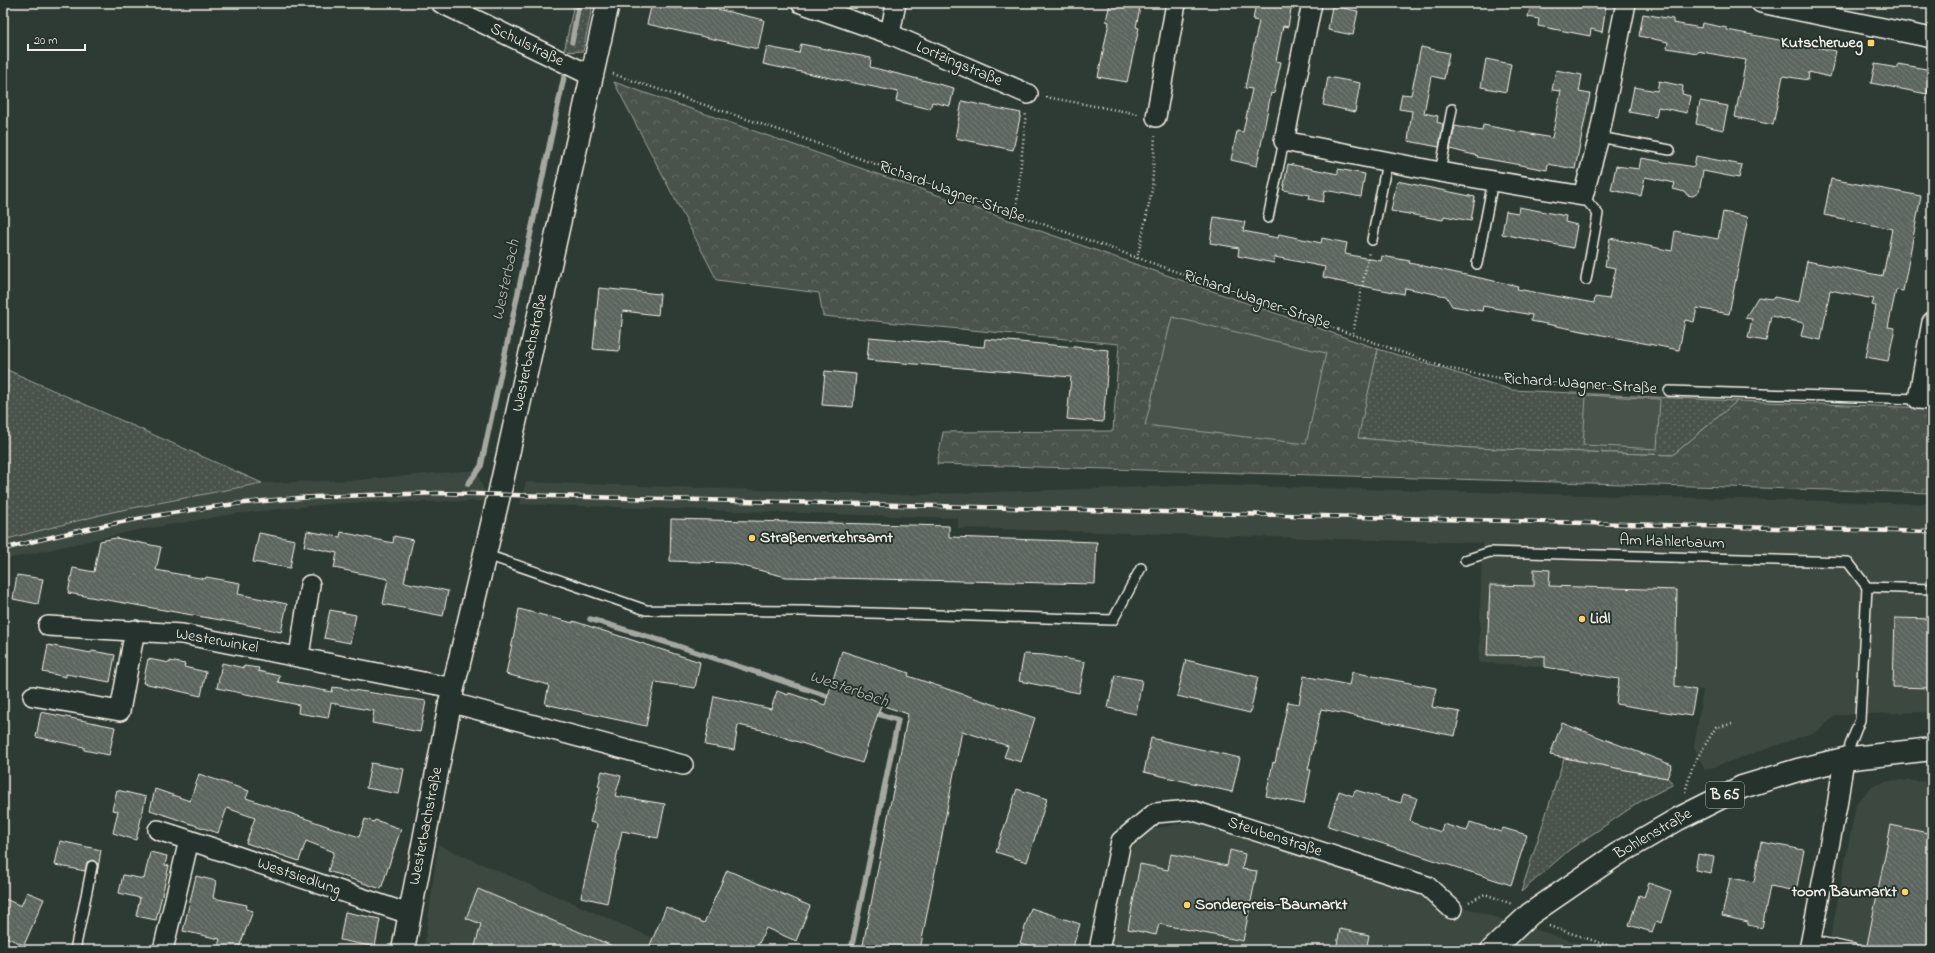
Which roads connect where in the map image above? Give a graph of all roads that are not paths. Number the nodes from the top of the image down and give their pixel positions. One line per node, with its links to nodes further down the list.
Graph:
1 (441, 3): 11 (street, Schulstraße)
2 (608, 3): 11 (main road, Westerbachstraße)
3 (800, 3): 9 (street, Lortzingstraße)
4 (896, 3): 9 (street)
5 (1176, 3): 14 (street)
6 (1312, 3): 16 (street)
7 (1626, 3): 15 (street)
8 (1761, 3): 10 (street)
9 (890, 34): 12 (street, Lortzingstraße)
10 (1932, 38)
11 (600, 74): 29 (main road, Westerbachstraße)
12 (1028, 94)
13 (1452, 109): 19 (lane)
14 (1156, 117)
15 (1599, 137): 17 (lane); 21 (street)
16 (1284, 141): 18 (street); 22 (lane)
17 (1670, 150)
18 (1387, 162): 19 (street); 23 (lane)
19 (1440, 172): 20 (street)
20 (1493, 181): 21 (street); 24 (lane)
21 (1583, 196): 25 (lane)
22 (1268, 218)
23 (1372, 240)
24 (1477, 264)
25 (1586, 280)
26 (1932, 322): 28 (street)
27 (1669, 391): 28 (lane, Richard-Wagner-Straße)
28 (1925, 400)
29 (484, 554): 31 (lane); 38 (main road, Westerbachstraße)
30 (1465, 560): 33 (lane, Am Hahlerbaum)
31 (1141, 568)
32 (310, 585): 37 (street)
33 (1866, 587): 34 (lane); 41 (lane)
34 (1932, 588)
35 (48, 626): 36 (street, Westerwinkel)
36 (135, 630): 37 (street, Westerwinkel); 39 (street)
37 (299, 656): 38 (street, Westerwinkel)
38 (451, 695): 42 (street); 47 (main road, Westerbachstraße)
39 (33, 696)
40 (1932, 749): 41 (main road, Bohlenstraße / B 65)
41 (1844, 759): 48 (street); 54 (main road, Bohlenstraße / B 65)
42 (683, 765)
43 (158, 830): 44 (street, Westsiedlung)
44 (189, 840): 47 (street, Westsiedlung); 51 (street)
45 (92, 866): 50 (lane)
46 (1452, 909): 53 (street, Steubenstraße)
47 (409, 914): 52 (main road, Westerbachstraße)
48 (1810, 945): 49 (lane)
49 (1854, 949)
50 (75, 950)
51 (164, 950)
52 (403, 950)
53 (1098, 950)
54 (1492, 950)

